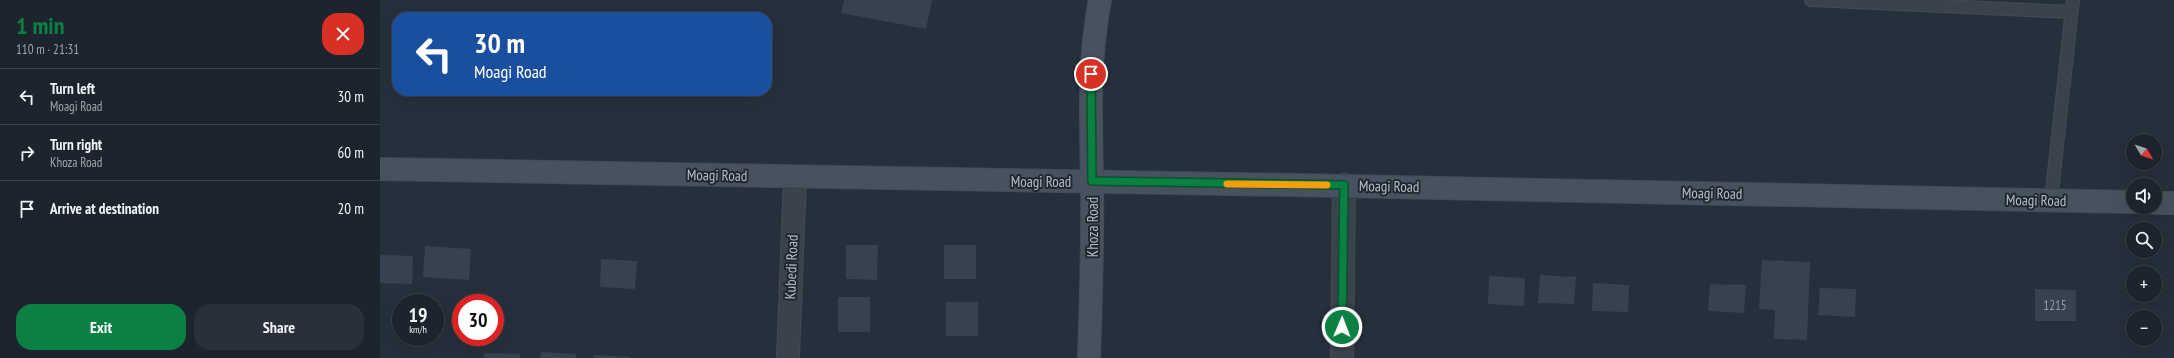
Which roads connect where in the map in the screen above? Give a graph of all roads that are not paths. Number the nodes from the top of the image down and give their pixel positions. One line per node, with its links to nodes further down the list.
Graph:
1 (1100, 0): 6 (street, Khoza Road)
2 (1811, 0): 3 (lane)
3 (2072, 6): 8 (lane)
4 (380, 169): 5 (street, Moagi Road)
5 (795, 177): 6 (street, Moagi Road); 12 (street, Kubedi Road)
6 (1092, 181): 7 (street, Moagi Road); 13 (street, Khoza Road)
7 (1344, 185): 8 (street, Moagi Road); 14 (street)
8 (2051, 200): 9 (street, Moagi Road)
9 (2126, 202)
10 (2162, 203): 11 (street)
11 (2174, 204)
12 (788, 358)
13 (1089, 358)
14 (1342, 358)

